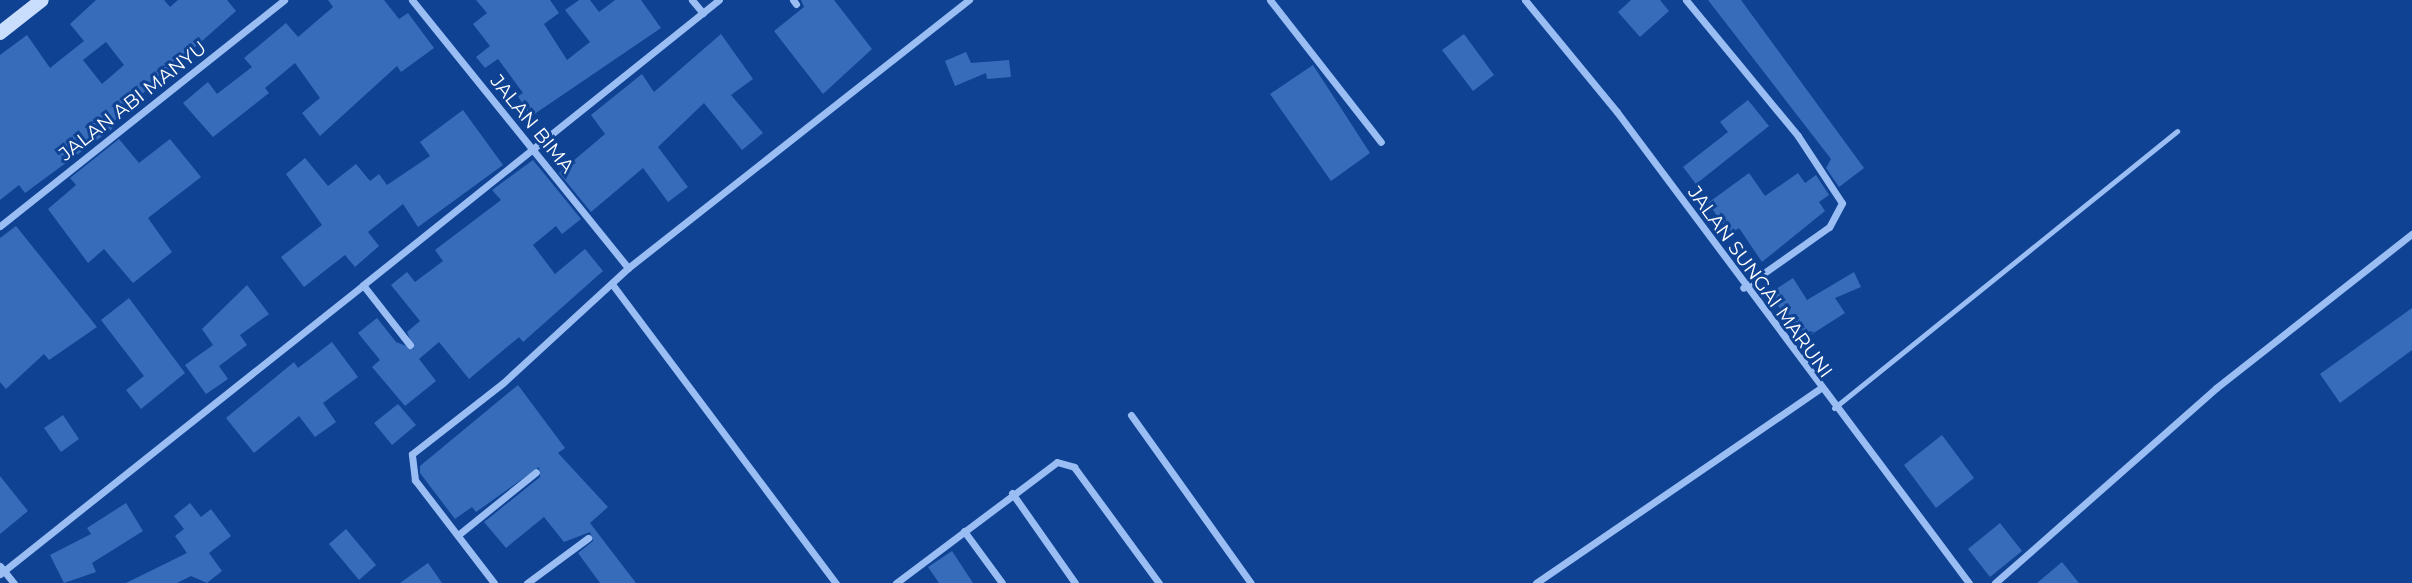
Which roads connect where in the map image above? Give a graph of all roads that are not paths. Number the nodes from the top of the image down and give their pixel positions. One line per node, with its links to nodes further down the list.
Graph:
1 (42, 0): 11 (main road)
2 (284, 0): 15 (street, JALAN ABI MANYU)
3 (412, 0): 14 (street, JALAN BIMA)
4 (692, 0): 10 (street)
5 (719, 0): 10 (street)
6 (969, 0): 17 (street)
7 (1270, 0): 13 (street)
8 (1525, 0): 20 (street, JALAN SUNGAI MARUNI)
9 (1686, 0): 20 (street)
10 (703, 13): 14 (street)
11 (0, 33)
12 (2177, 131): 23 (lane)
13 (1381, 142)
14 (531, 148): 17 (street, JALAN BIMA); 19 (street)
15 (0, 226)
16 (2412, 234): 42 (street)
17 (628, 268): 18 (street)
18 (612, 284): 28 (street); 34 (street)
19 (363, 285): 21 (street); 30 (street)
20 (1743, 288): 22 (street, JALAN SUNGAI MARUNI)
21 (410, 345)
22 (1819, 389): 23 (street, JALAN SUNGAI MARUNI); 40 (street)
23 (1834, 408): 41 (street, JALAN SUNGAI MARUNI)
24 (1131, 415): 39 (street)
25 (536, 472): 28 (street)
26 (1012, 493): 27 (street); 37 (street); 38 (street)
27 (964, 531): 35 (street); 36 (street)
28 (458, 535): 32 (street)
29 (588, 538): 33 (street)
30 (1, 570): 31 (street)
31 (14, 583)
32 (494, 583)
33 (527, 583)
34 (836, 583)
35 (896, 583)
36 (1002, 583)
37 (1075, 583)
38 (1159, 583)
39 (1251, 583)
40 (1536, 583)
41 (1969, 583)
42 (1996, 583)

